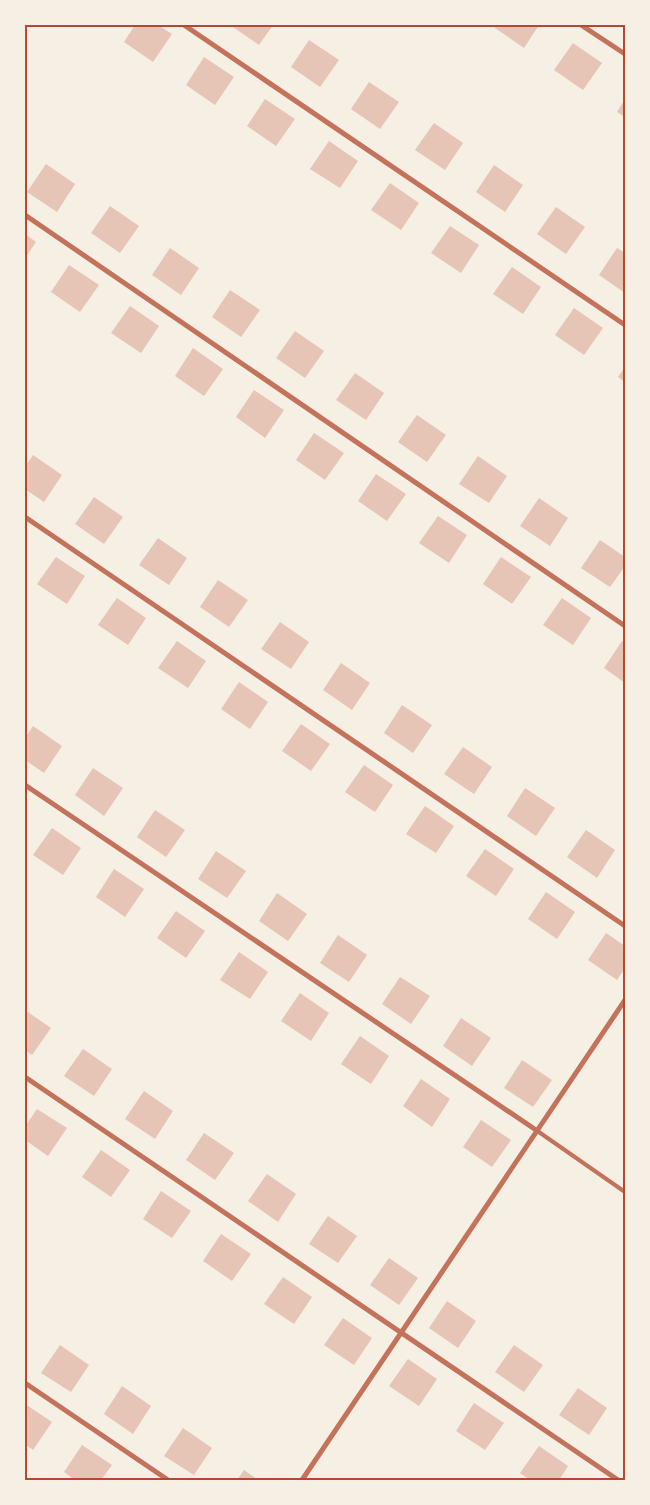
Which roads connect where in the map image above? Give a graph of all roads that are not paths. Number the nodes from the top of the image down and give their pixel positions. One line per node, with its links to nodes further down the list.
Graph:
1 (184, 25): 5 (street)
2 (581, 25): 3 (street)
3 (625, 54)
4 (25, 215): 7 (street)
5 (625, 325)
6 (25, 517): 9 (street)
7 (625, 626)
8 (25, 785): 12 (street)
9 (625, 926)
10 (625, 1000): 12 (street)
11 (25, 1077): 14 (street)
12 (536, 1130): 13 (lane); 14 (street)
13 (625, 1192)
14 (400, 1332): 17 (street); 18 (street)
15 (25, 1383): 16 (street)
16 (168, 1480)
17 (302, 1480)
18 (618, 1480)

